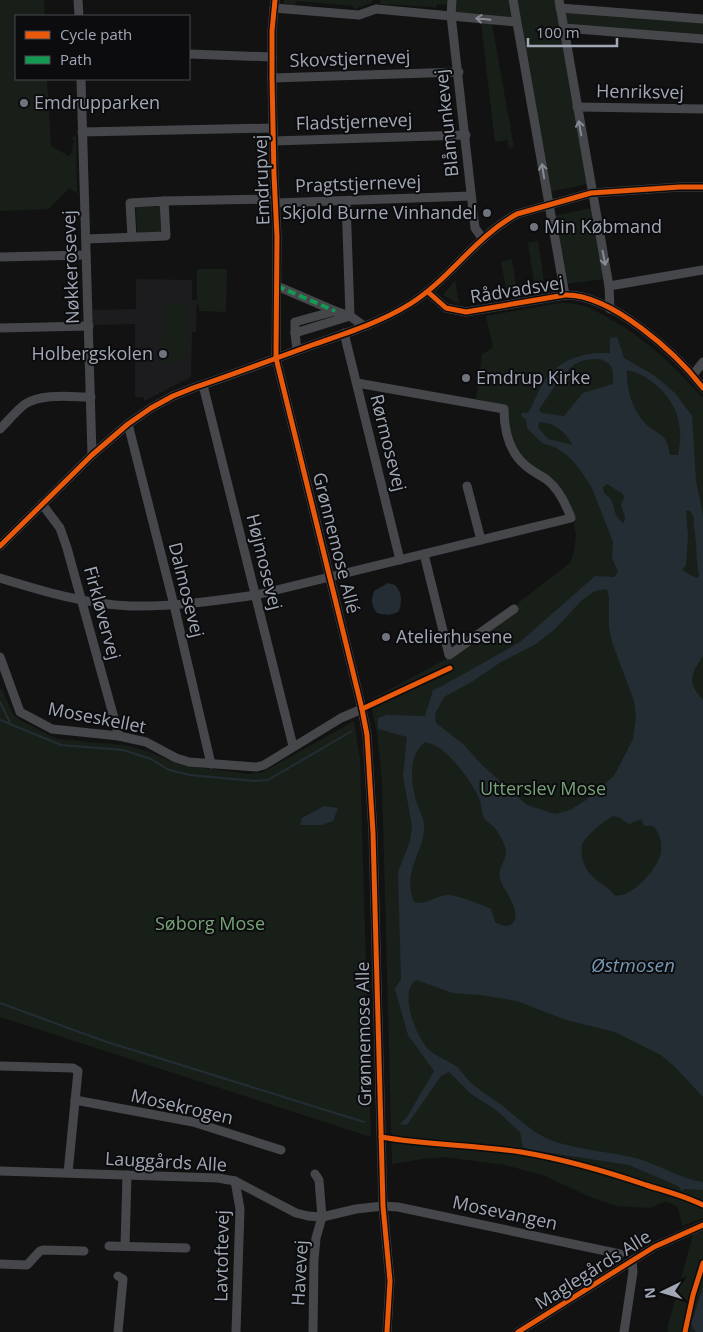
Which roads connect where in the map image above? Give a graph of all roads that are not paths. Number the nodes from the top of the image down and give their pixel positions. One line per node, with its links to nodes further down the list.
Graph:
1 (78, 0): 7 (street)
2 (452, 0): 8 (street, Blåmunkevej)
3 (513, 0): 10 (street)
4 (274, 4): 6 (street); 14 (street, Emdrupvej)
5 (559, 4): 9 (street); 11 (street)
6 (376, 5): 8 (street)
7 (79, 15)
8 (451, 15): 10 (street, one-way to 8); 15 (street, Blåmunkevej)
9 (703, 19)
10 (516, 22): 30 (street, one-way to 10)
11 (564, 28): 12 (street); 18 (street)
12 (703, 39)
13 (190, 54): 14 (street)
14 (272, 57): 16 (street, Emdrupvej)
15 (459, 72): 16 (street, Skovstjernevej); 22 (street, Blåmunkevej)
16 (272, 78): 20 (street, Emdrupvej)
17 (81, 80): 21 (street, Nøkkerosevej)
18 (577, 107): 19 (street, Henriksvej); 25 (street, one-way to 18)
19 (703, 109)
20 (274, 128): 21 (street); 23 (street, Emdrupvej)
21 (82, 132): 32 (street, Nøkkerosevej)
22 (466, 135): 23 (street, Fladstjernevej); 26 (street, Blåmunkevej)
23 (273, 141): 28 (street, Emdrupvej)
24 (703, 187): 25 (street)
25 (592, 193): 30 (street); 38 (street, one-way to 38)
26 (471, 196): 29 (street, Pragtstjernevej); 33 (street, Blåmunkevej)
27 (164, 201): 28 (street, Pragtstjernevej); 31 (street, Pragtstjernevej); 31 (street)
28 (276, 201): 29 (street, Pragtstjernevej); 37 (street, Emdrupvej)
29 (346, 201): 43 (street)
30 (548, 204): 33 (street); 40 (street)
31 (132, 237): 32 (street)
32 (86, 239): 34 (street, Nøkkerosevej)
33 (483, 239): 39 (street)
34 (86, 255): 35 (street); 44 (street, Nøkkerosevej)
35 (0, 257)
36 (703, 270): 38 (street)
37 (277, 286): 42 (street); 50 (street, Emdrupvej)
38 (609, 286): 41 (street)
39 (428, 292): 40 (street, Rådvadsvej); 45 (street)
40 (565, 295): 41 (street, Rådvadsvej)
41 (610, 309): 52 (street, Rådvadsvej)
42 (335, 311): 43 (street); 47 (street)
43 (350, 316): 45 (street); 47 (street)
44 (89, 326): 46 (street); 56 (street, Nøkkerosevej)
45 (364, 326): 48 (street)
46 (0, 328)
47 (295, 333): 49 (street)
48 (344, 334): 49 (street); 53 (street, Rørmosevej)
49 (297, 350): 50 (street)
50 (276, 358): 54 (street); 66 (street, Grønnemose Allé)
51 (703, 362): 52 (street)
52 (693, 376): 55 (street, Rådvadsvej)
53 (357, 383): 62 (street); 65 (street, Rørmosevej)
54 (204, 385): 57 (street); 68 (street, Højmosevej)
55 (703, 388)
56 (91, 397): 58 (street); 59 (street, Nøkkerosevej)
57 (128, 424): 59 (street); 70 (street, Dalmosevej)
58 (0, 429)
59 (92, 455): 61 (street)
60 (467, 486): 62 (street)
61 (42, 504): 63 (street); 69 (street, Firkløvervej)
62 (481, 540): 64 (street)
63 (0, 546)
64 (424, 554): 65 (street); 71 (street)
65 (400, 560): 66 (street)
66 (330, 577): 68 (street); 73 (street, Grønnemose Allé)
67 (0, 578): 69 (street)
68 (256, 595): 70 (street); 76 (street, Højmosevej)
69 (83, 600): 70 (street); 75 (street, Firkløvervej)
70 (174, 605): 77 (street, Dalmosevej)
71 (514, 609)
72 (0, 657): 75 (street, Moseskellet)
73 (362, 709): 74 (street, Grønnemose Allé); 76 (street, Moseskellet)
74 (366, 735): 86 (street, Grønnemose Alle)
75 (120, 736): 77 (street, Moseskellet)
76 (293, 746): 77 (street, Moseskellet)
77 (211, 764)
78 (0, 1066): 79 (street)
79 (75, 1100): 80 (street, Mosekrogen); 82 (street)
80 (281, 1150)
81 (0, 1171): 82 (street, Lauggårds Alle)
82 (68, 1173): 84 (street, Lauggårds Alle)
83 (316, 1174): 87 (street)
84 (127, 1175): 85 (street, Lauggårds Alle); 90 (street)
85 (235, 1182): 87 (street, Lauggårds Alle); 98 (street, Lavtoftevej)
86 (383, 1206): 87 (street, Lauggårds Alle); 93 (street, Mosevangen); 100 (street, Grønnemose Alle)
87 (322, 1217): 99 (street, Havevej)
88 (703, 1225): 94 (street, Maglegårds Alle)
89 (109, 1246): 90 (street)
90 (125, 1246): 91 (street)
91 (186, 1248)
92 (84, 1251): 95 (street)
93 (620, 1254)
94 (632, 1260): 101 (street, Maglegårds Alle); 102 (street)
95 (0, 1264)
96 (118, 1276): 97 (street)
97 (118, 1332)
98 (236, 1332)
99 (313, 1332)
100 (387, 1332)
101 (518, 1332)
102 (624, 1332)

